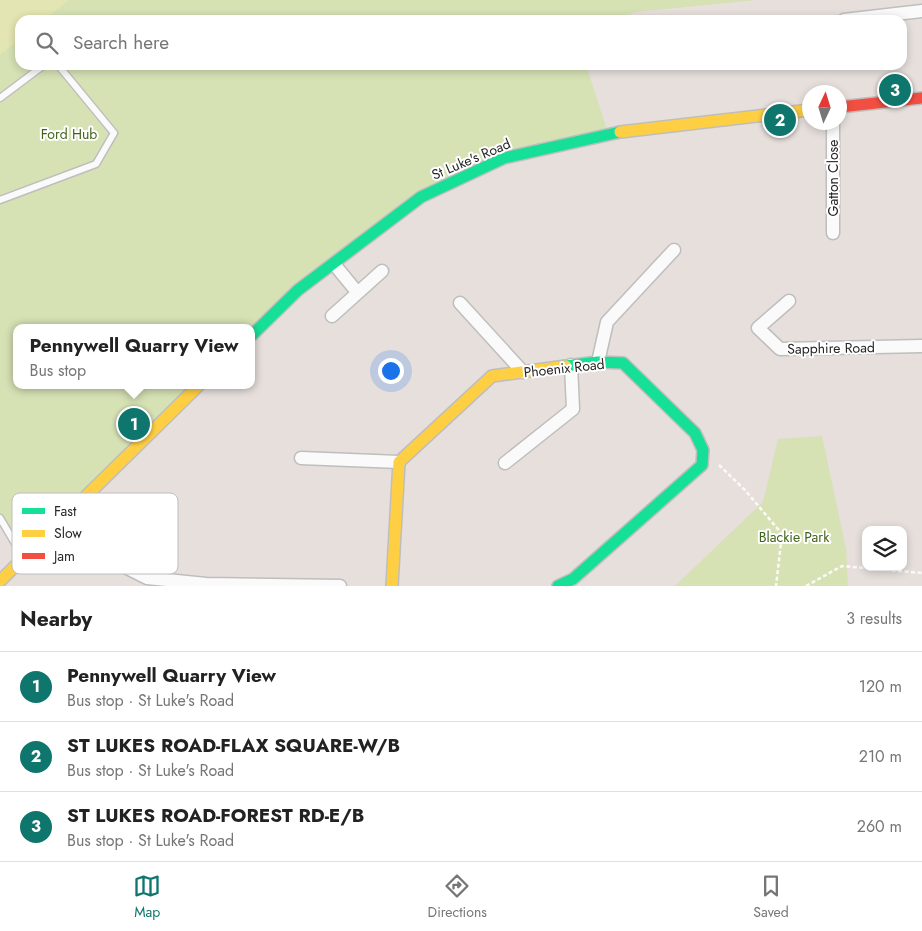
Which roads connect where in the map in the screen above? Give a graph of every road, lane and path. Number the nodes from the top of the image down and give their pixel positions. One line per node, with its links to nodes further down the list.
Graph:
1 (922, 11): 2 (street)
2 (887, 15)
3 (37, 70): 5 (lane)
4 (62, 70): 10 (lane)
5 (0, 98)
6 (922, 98): 7 (street)
7 (847, 106)
8 (802, 111): 13 (street, St Luke's Road)
9 (833, 130): 11 (street, Gatton Close)
10 (0, 200)
11 (833, 233)
12 (674, 250): 21 (street)
13 (334, 264): 15 (street); 19 (street, St Luke's Road)
14 (382, 271): 15 (street)
15 (357, 292): 18 (street)
16 (789, 301): 20 (street, Sapphire Road)
17 (460, 303): 23 (street)
18 (332, 316)
19 (255, 332)
20 (922, 346)
21 (598, 362): 22 (street, Phoenix Road); 25 (street, Phoenix Road)
22 (571, 366): 23 (street, Phoenix Road); 28 (street)
23 (523, 372): 27 (street, Phoenix Road)
24 (195, 389): 29 (street)
25 (704, 450): 38 (street); 39 (path)
26 (301, 458): 27 (street)
27 (400, 462): 37 (street)
28 (505, 463)
29 (88, 493)
30 (0, 518): 31 (lane)
31 (12, 538)
32 (12, 570): 35 (street)
33 (922, 573): 40 (path)
34 (139, 574): 36 (street)
35 (0, 581)
36 (340, 586)
37 (392, 586)
38 (558, 586)
39 (776, 586)
40 (806, 586)

